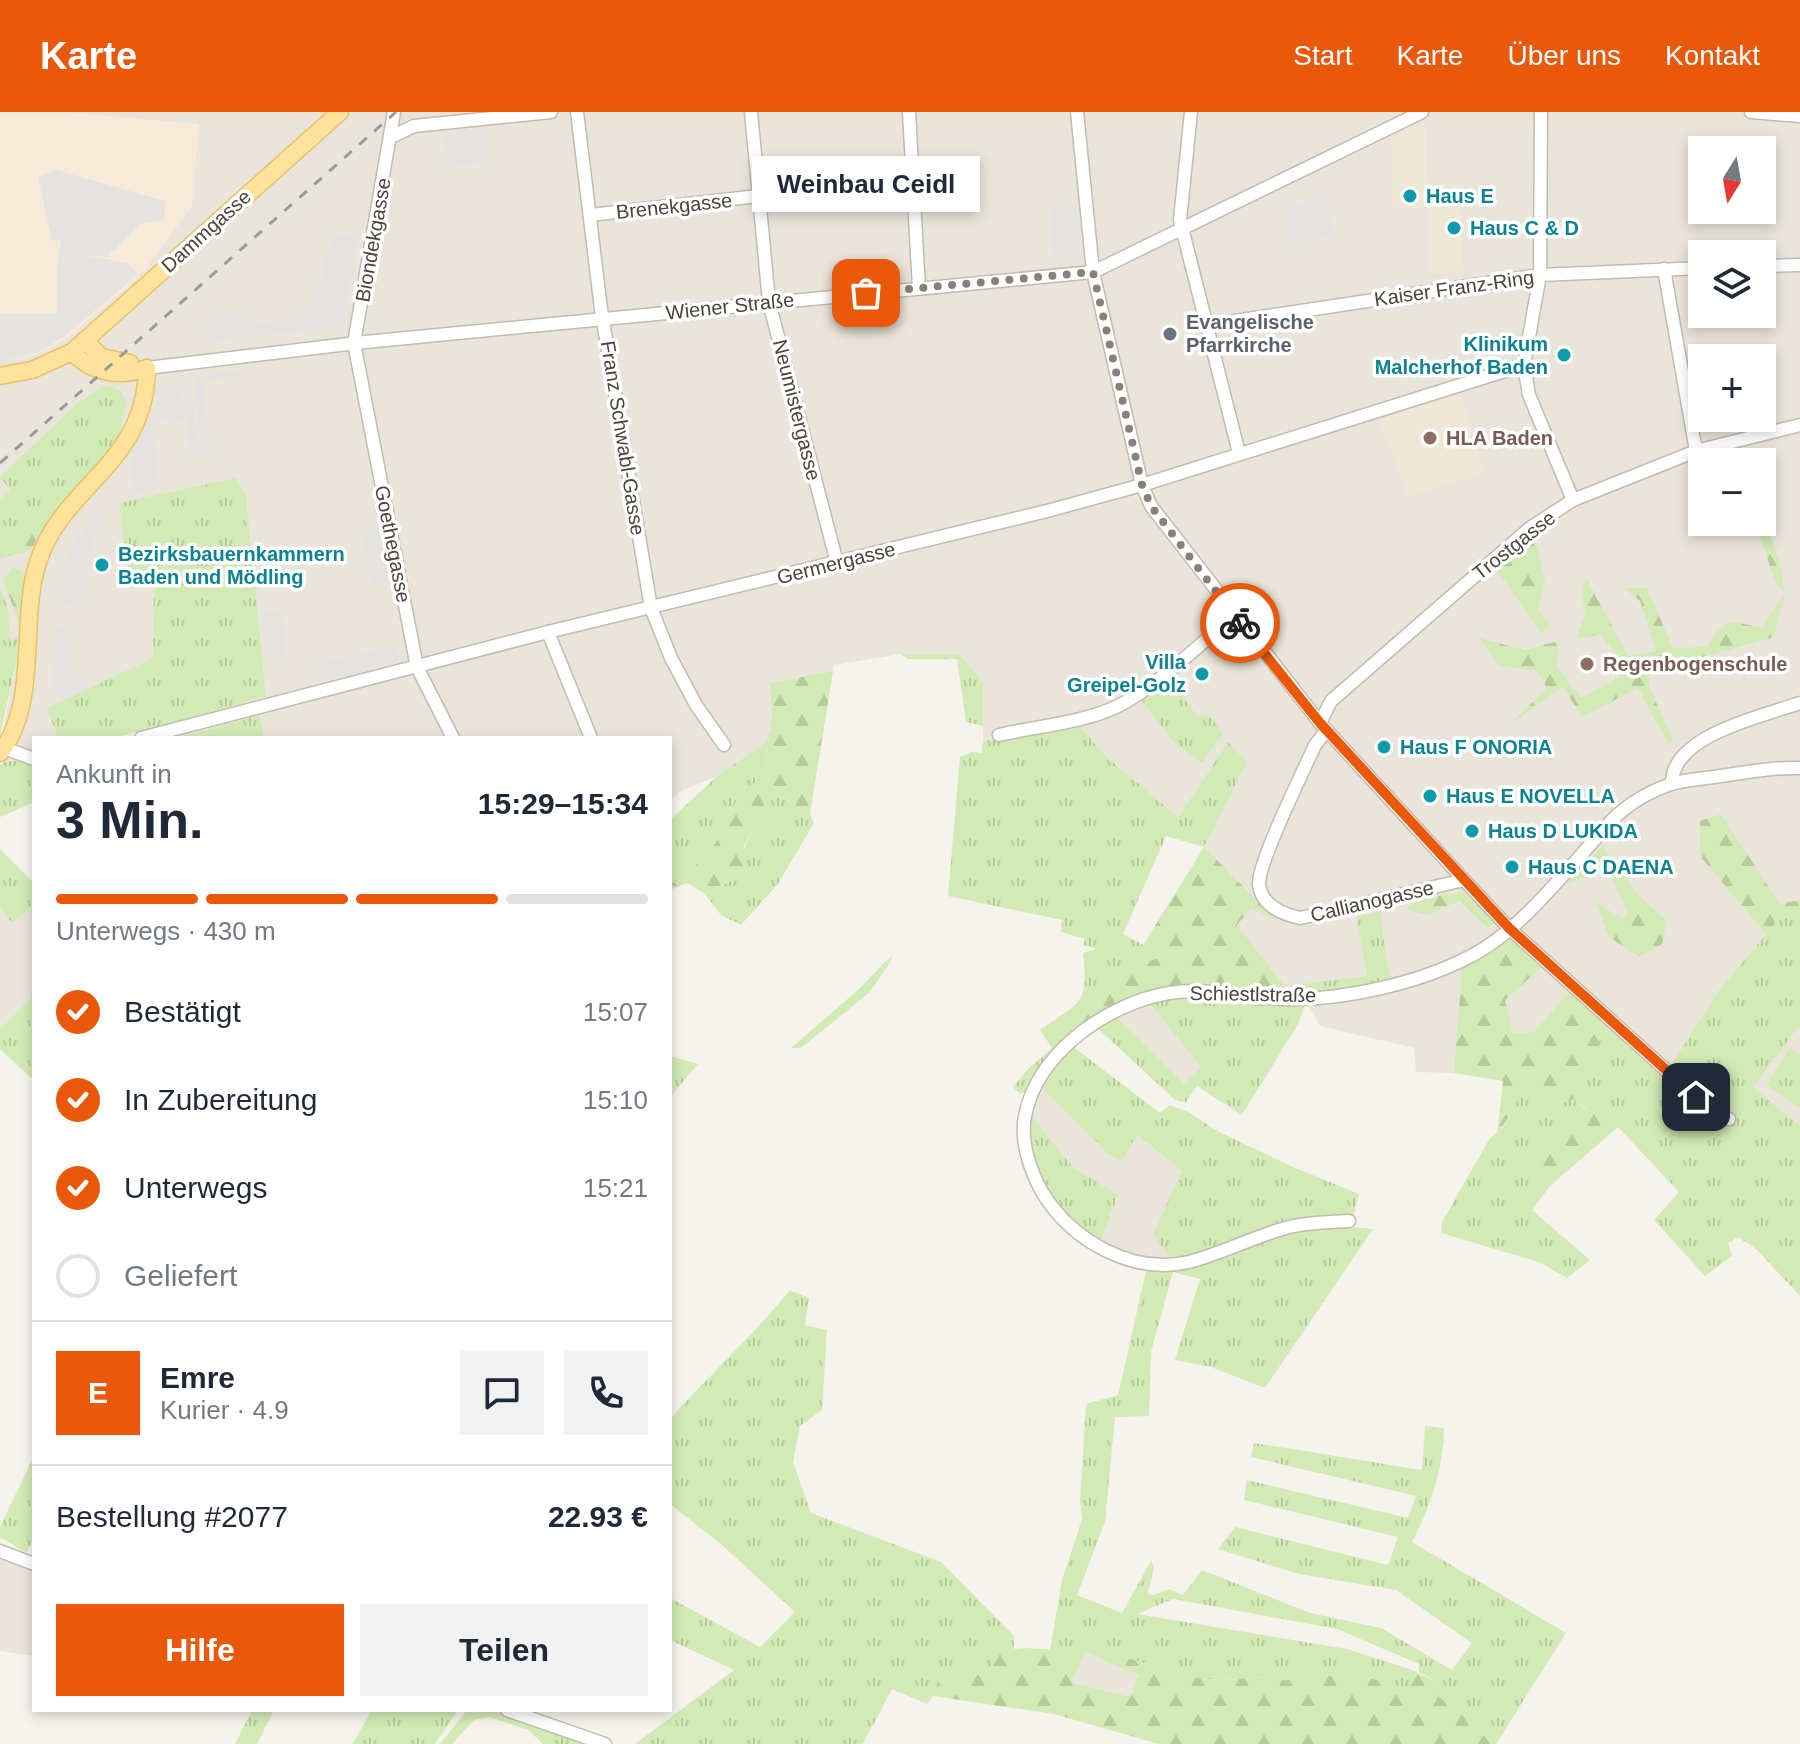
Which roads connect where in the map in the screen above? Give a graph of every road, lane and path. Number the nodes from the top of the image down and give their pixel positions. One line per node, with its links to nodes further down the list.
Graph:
1 (340, 112): 27 (main road, Dammgasse)
2 (394, 112): 13 (street, Biondekgasse)
3 (551, 112): 13 (street)
4 (577, 112): 15 (street, Franz Schwabl-Gasse)
5 (751, 112): 14 (street, Neumistergasse)
6 (909, 112): 23 (street)
7 (1077, 112): 21 (street)
8 (1191, 112): 16 (street)
9 (1422, 112): 16 (street, Wiener Straße)
10 (1541, 112): 22 (street)
11 (1751, 112): 12 (street)
12 (1800, 116)
13 (391, 137): 28 (street, Biondekgasse)
14 (758, 196): 15 (street, Brenekgasse); 24 (street, Neumistergasse)
15 (590, 215): 25 (street, Franz Schwabl-Gasse)
16 (1183, 230): 21 (street, Wiener Straße); 26 (street)
17 (1800, 265): 18 (street)
18 (1776, 266)
19 (1688, 268): 20 (street, Kaiser Franz-Ring)
20 (1664, 269): 22 (street, Kaiser Franz-Ring); 34 (street)
21 (1093, 272): 23 (street, Wiener Straße); 38 (street)
22 (1540, 275): 26 (street, Kaiser Franz-Ring); 30 (street)
23 (919, 288): 24 (street, Wiener Straße)
24 (769, 302): 25 (street, Wiener Straße); 40 (street, Neumistergasse)
25 (603, 319): 28 (street, Wiener Straße); 41 (street, Franz Schwabl-Gasse)
26 (1208, 325): 36 (street)
27 (85, 340): 29 (main road, Dammgasse); 31 (main road, Wiener Straße)
28 (354, 343): 31 (street, Wiener Straße); 44 (street, Goethegasse)
29 (72, 352): 31 (main road, Wiener Straße); 32 (main road)
30 (1524, 365): 36 (street, Germergasse); 39 (street)
31 (147, 368): 52 (main road)
32 (0, 376)
33 (1800, 425): 35 (street, Trostgasse)
34 (1695, 448)
35 (1708, 448)
36 (1239, 453): 38 (street, Germergasse)
37 (1688, 454): 39 (street, Trostgasse)
38 (1142, 485): 40 (street, Germergasse); 42 (street)
39 (1573, 500): 46 (street, Trostgasse)
40 (837, 563): 41 (street, Germergasse)
41 (651, 608): 43 (street, Germergasse); 51 (street, Franz Schwabl-Gasse)
42 (1234, 616): 46 (street); 47 (street)
43 (548, 632): 44 (street, Germergasse); 50 (street)
44 (417, 667): 48 (street, Germergasse); 49 (street, Goethegasse)
45 (1800, 703): 55 (street)
46 (1323, 726): 56 (street, Trostgasse); 57 (street)
47 (999, 735)
48 (149, 736)
49 (452, 736)
50 (590, 736)
51 (724, 745)
52 (2, 751): 53 (street)
53 (32, 758)
54 (1800, 768): 55 (street)
55 (1672, 783): 58 (street, Schiestlstraße)
56 (1260, 874): 57 (street, Callianogasse)
57 (1464, 880): 58 (street)
58 (1509, 928): 59 (street); 60 (street, Schiestlstraße)
59 (1729, 1119)
60 (1349, 1221)
61 (0, 1551): 62 (street)
62 (32, 1563)
63 (513, 1712): 64 (street)
64 (605, 1744)

